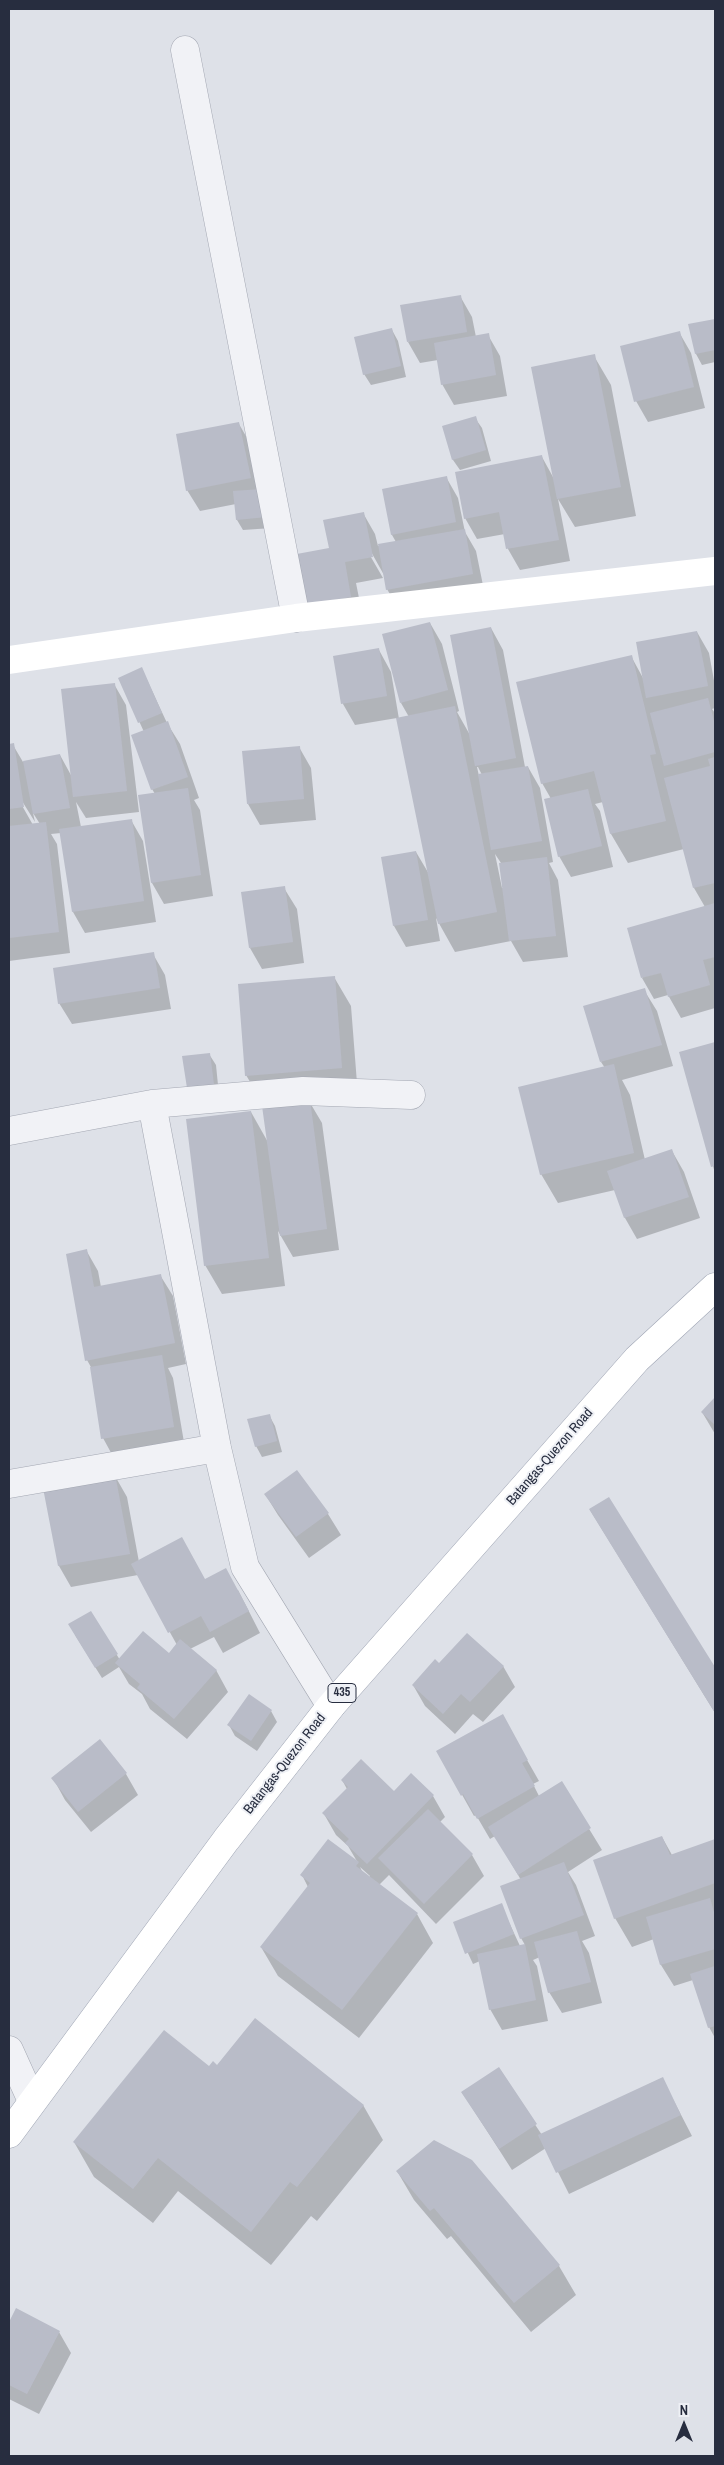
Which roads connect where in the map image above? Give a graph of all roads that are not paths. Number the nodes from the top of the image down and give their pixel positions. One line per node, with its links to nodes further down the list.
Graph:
1 (185, 50): 3 (street)
2 (715, 571): 3 (main road)
3 (296, 618): 4 (main road)
4 (9, 660)
5 (411, 1095): 6 (street)
6 (152, 1104): 7 (street); 9 (street)
7 (9, 1131)
8 (715, 1287): 11 (main road, Batangas-Quezon Road / 435)
9 (217, 1448): 10 (street); 11 (street)
10 (9, 1484)
11 (331, 1706): 13 (main road, Batangas-Quezon Road / 435)
12 (9, 2050): 13 (street)
13 (32, 2101): 14 (main road, Batangas-Quezon Road / 435)
14 (9, 2134)

